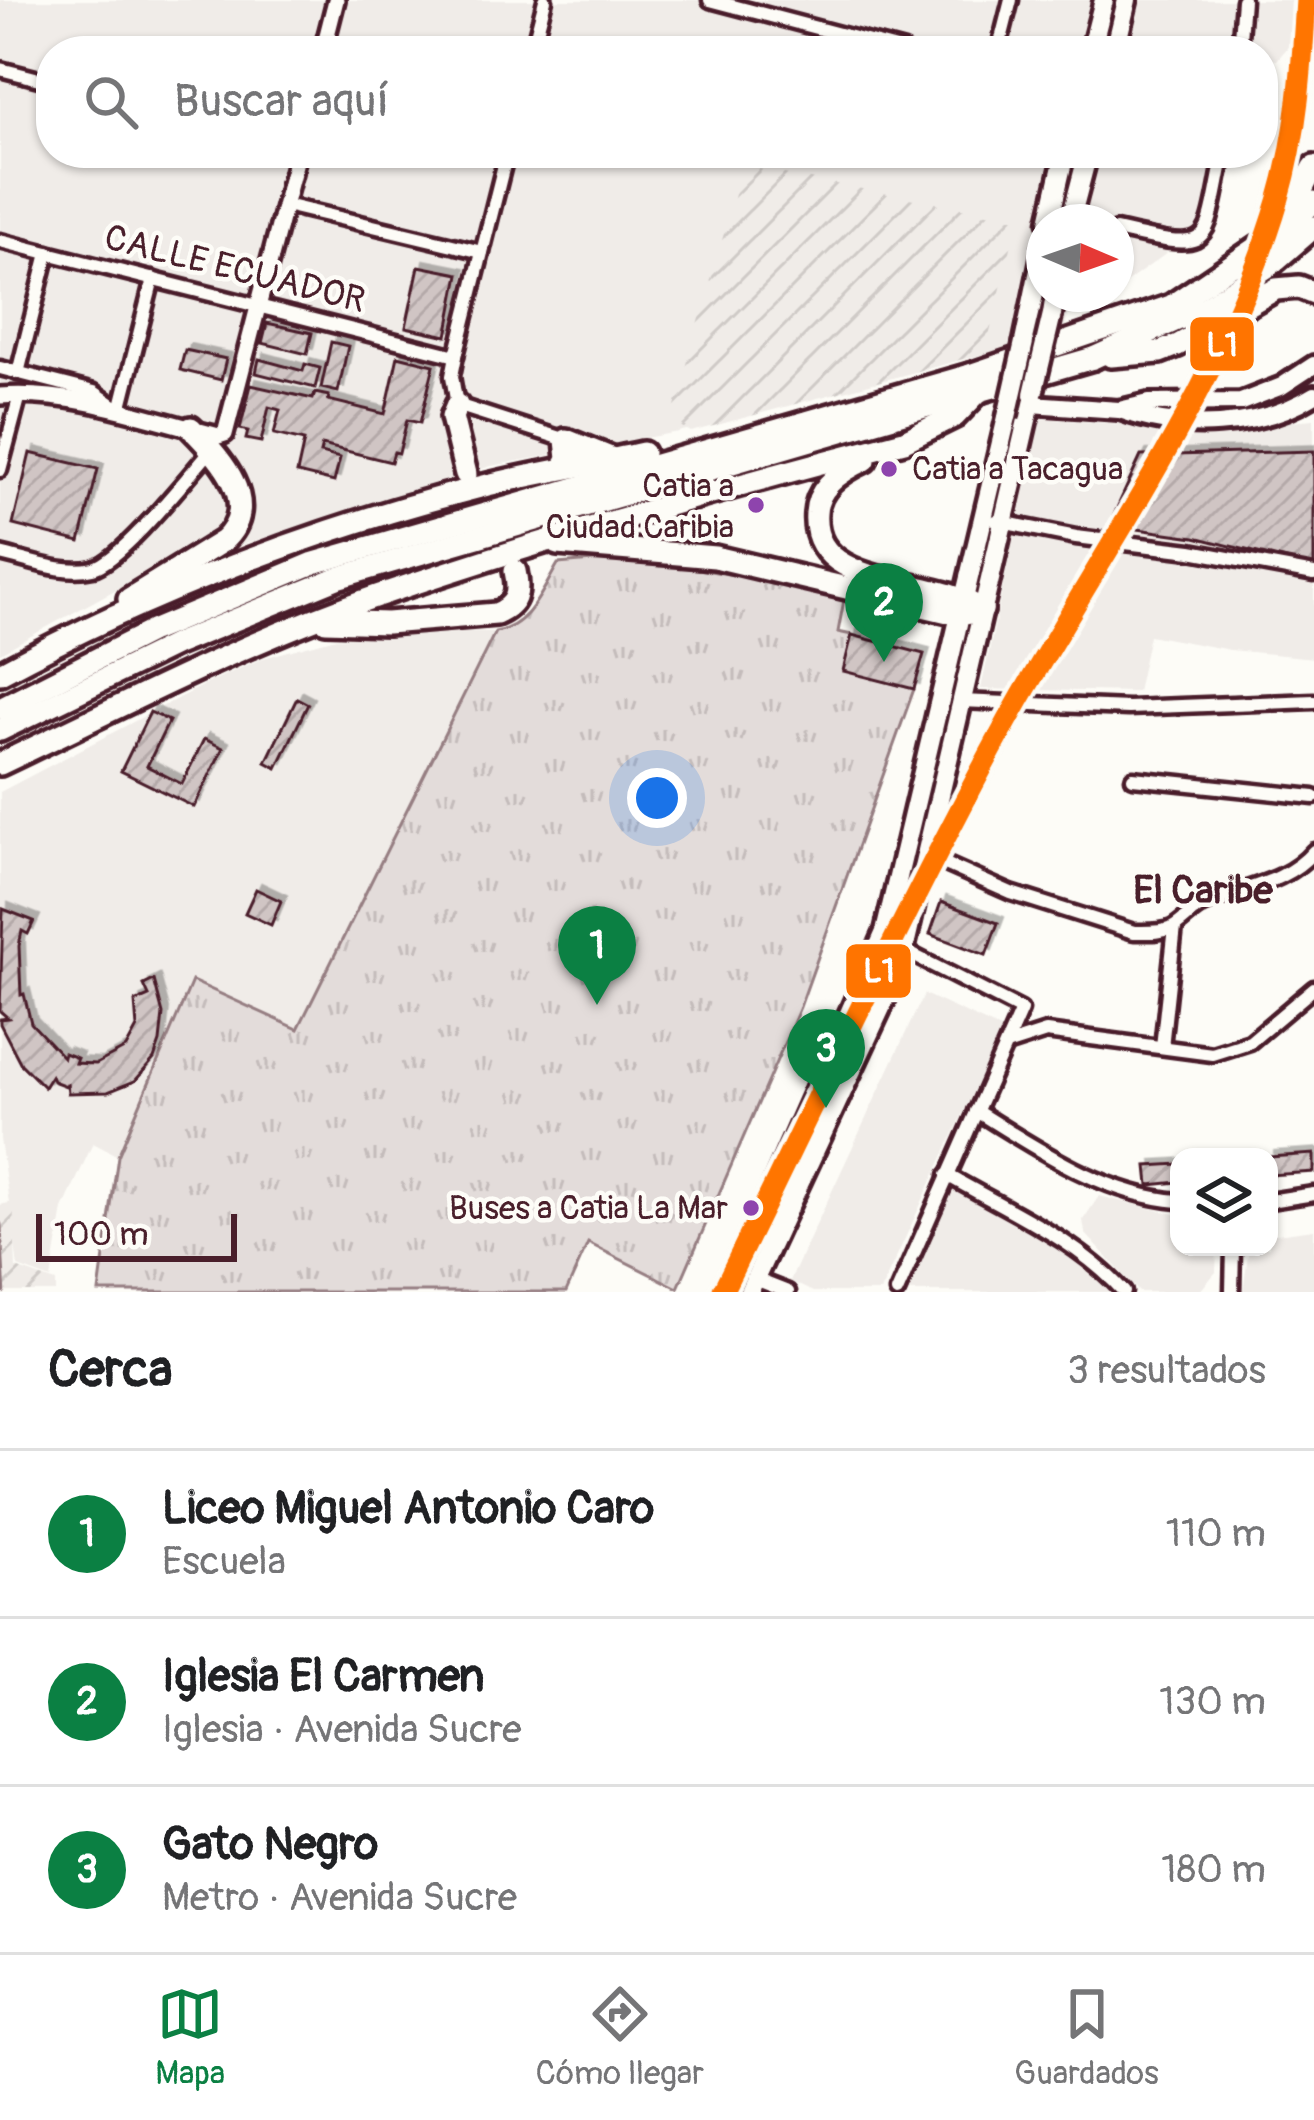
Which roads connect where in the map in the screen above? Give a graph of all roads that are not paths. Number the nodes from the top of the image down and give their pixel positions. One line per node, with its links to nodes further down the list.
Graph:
1 (336, 0): 10 (street)
2 (545, 0): 11 (street)
3 (710, 0): 9 (street)
4 (778, 0): 9 (street)
5 (1011, 0): 13 (street)
6 (1104, 0): 14 (main road)
7 (1127, 0): 15 (main road)
8 (1243, 0): 16 (street)
9 (774, 17): 12 (street)
10 (327, 36)
11 (536, 36)
12 (847, 36)
13 (1002, 36)
14 (1095, 36)
15 (1119, 36)
16 (1240, 36)
17 (0, 69): 18 (street)
18 (36, 78)
19 (1314, 167): 30 (highway)
20 (294, 168): 28 (street)
21 (503, 168): 33 (street)
22 (1062, 168): 26 (main road)
23 (1084, 168): 27 (main road)
24 (1221, 168): 31 (street)
25 (1314, 202): 30 (highway)
26 (1053, 204)
27 (1075, 204)
28 (285, 205): 33 (street); 37 (street)
29 (1314, 227): 41 (highway)
30 (1280, 232): 45 (highway)
31 (1134, 234)
32 (0, 241): 34 (street, CALLE ECUADOR)
33 (482, 252): 40 (street)
34 (48, 253): 35 (street, CALLE ECUADOR); 44 (street)
35 (153, 279): 37 (street, CALLE ECUADOR); 51 (street)
36 (1314, 293): 41 (highway)
37 (259, 306): 40 (street, CALLE ECUADOR); 55 (street)
38 (1030, 312): 63 (main road, bridge)
39 (1051, 312): 49 (main road, bridge)
40 (456, 356): 50 (street)
41 (1093, 358): 45 (highway)
42 (1314, 365): 52 (main road)
43 (0, 368): 44 (street)
44 (18, 373): 51 (street)
45 (976, 382): 56 (highway); 57 (highway); 62 (highway)
46 (1314, 394): 52 (main road)
47 (20, 395): 48 (street); 51 (street); 60 (street)
48 (0, 397)
49 (1032, 399): 52 (main road); 64 (main road)
50 (457, 405): 54 (street); 61 (highway)
51 (120, 410): 53 (street)
52 (1119, 410)
53 (191, 428): 55 (highway)
54 (566, 440): 58 (highway); 59 (highway)
55 (219, 441): 66 (street); 71 (highway)
56 (904, 441): 65 (highway); 69 (highway)
57 (684, 454): 58 (highway); 73 (highway)
58 (614, 459): 59 (highway)
59 (564, 467): 71 (highway)
60 (0, 470)
61 (466, 474)
62 (598, 501): 65 (highway); 78 (highway)
63 (984, 518): 64 (street); 69 (main road)
64 (1004, 523): 68 (street); 69 (main road)
65 (538, 545): 69 (highway); 70 (highway)
66 (0, 554)
67 (515, 571): 70 (highway)
68 (1314, 574)
69 (970, 607): 75 (main road); 85 (main road)
70 (314, 621): 79 (highway)
71 (82, 628): 72 (highway)
72 (0, 673)
73 (59, 678): 74 (highway); 77 (highway)
74 (0, 691)
75 (961, 700): 76 (street); 83 (main road)
76 (1314, 701)
77 (0, 708)
78 (0, 730)
79 (0, 764)
80 (1133, 778): 81 (street)
81 (1314, 797)
82 (1314, 850): 84 (street)
83 (925, 856): 84 (street); 86 (main road)
84 (1175, 926): 89 (street)
85 (881, 944): 86 (street); 97 (main road)
86 (904, 950): 88 (street); 96 (main road)
87 (1314, 988): 89 (street)
88 (1008, 1045): 89 (street); 90 (street)
89 (1162, 1047)
90 (976, 1111): 91 (street); 93 (street)
91 (947, 1175): 99 (street); 100 (street)
92 (1314, 1194): 94 (street)
93 (1170, 1200)
94 (1278, 1200)
95 (1233, 1256): 101 (street)
96 (752, 1286): 98 (street)
97 (726, 1292)
98 (788, 1292)
99 (897, 1292)
100 (1124, 1292)
101 (1232, 1292)

